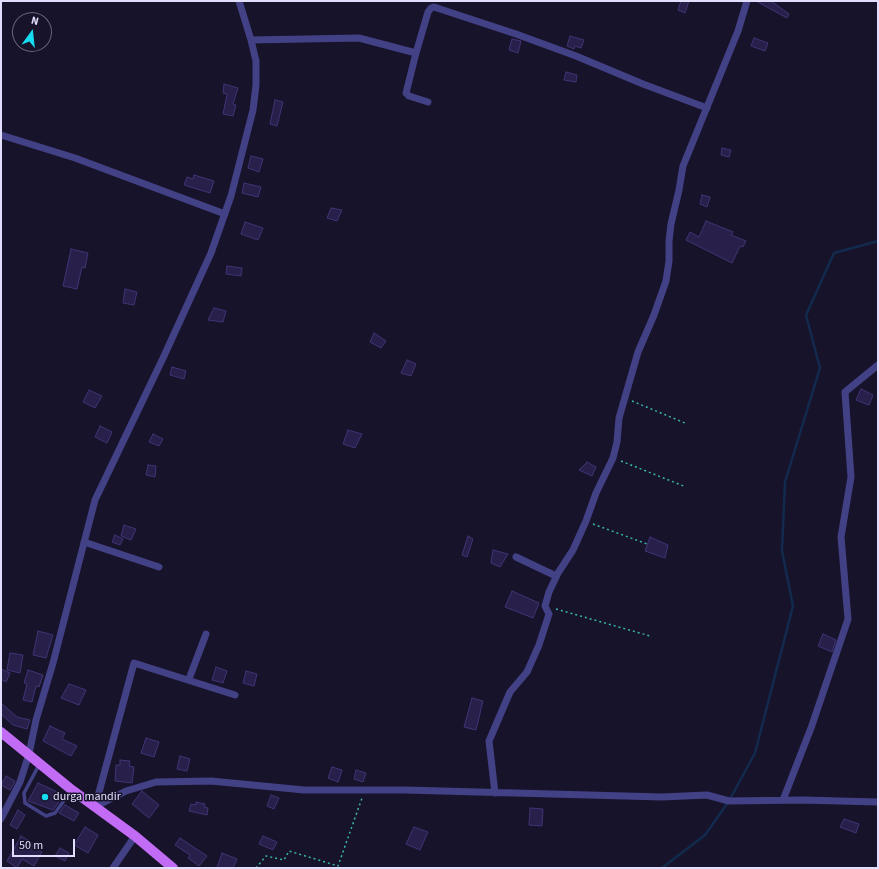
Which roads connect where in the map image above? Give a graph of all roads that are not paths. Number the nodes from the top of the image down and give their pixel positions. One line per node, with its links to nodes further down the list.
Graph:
1 (239, 1): 3 (street)
2 (747, 1): 6 (street)
3 (251, 40): 4 (street); 8 (street)
4 (416, 53): 5 (street); 6 (street)
5 (428, 102)
6 (707, 108): 13 (street)
7 (1, 135): 8 (street)
8 (225, 214): 10 (street)
9 (878, 365): 22 (street)
10 (84, 542): 12 (street); 18 (street)
11 (516, 557): 13 (street)
12 (159, 567)
13 (556, 576): 21 (street)
14 (206, 634): 15 (street)
15 (188, 679): 16 (street); 24 (street)
16 (235, 695)
17 (1, 732): 18 (main road)
18 (29, 754): 19 (main road); 25 (street)
19 (40, 764): 20 (main road); 20 (lane)
20 (72, 790): 24 (main road)
21 (495, 793): 22 (street); 24 (street)
22 (783, 800): 23 (street)
23 (878, 802)
24 (95, 807): 26 (main road)
25 (1, 819)
26 (135, 836): 27 (street); 28 (main road)
27 (113, 868)
28 (173, 868)

